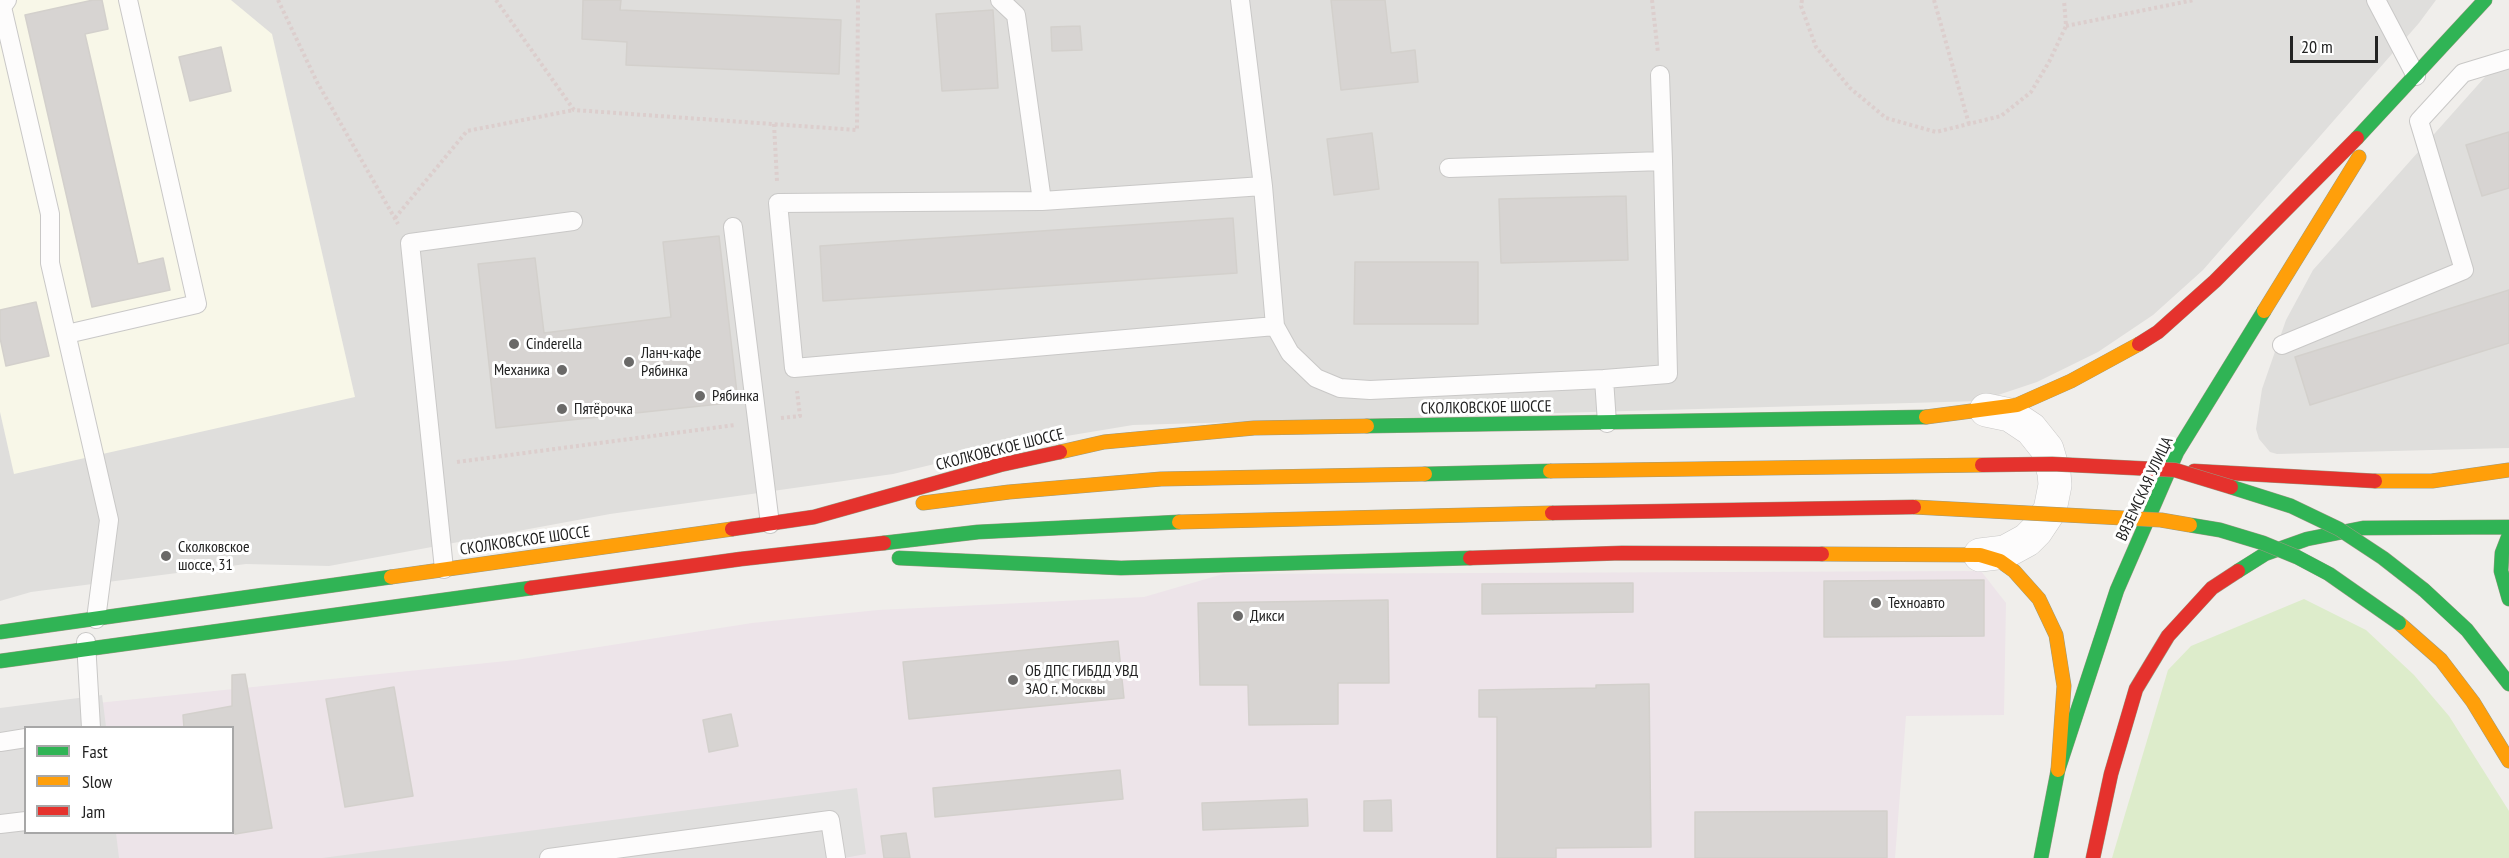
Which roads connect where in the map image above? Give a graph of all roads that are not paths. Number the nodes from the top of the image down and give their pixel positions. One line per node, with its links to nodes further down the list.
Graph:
1 (7, 0): 18 (lane)
2 (128, 0): 18 (lane)
3 (999, 0): 14 (lane)
4 (1240, 0): 13 (lane)
5 (2376, 0): 9 (lane)
6 (2485, 0): 9 (main road, ВЯЗЕМСКАЯ УЛИЦА)
7 (2509, 59): 19 (lane)
8 (1660, 75): 11 (lane)
9 (2416, 76): 10 (main road, ВЯЗЕМСКАЯ УЛИЦА)
10 (2391, 104): 21 (main road, ВЯЗЕМСКАЯ УЛИЦА); 43 (main road, ВЯЗЕМСКАЯ УЛИЦА)
11 (1663, 161): 12 (lane); 20 (lane)
12 (1449, 168)
13 (1263, 186): 14 (lane); 17 (lane)
14 (1042, 201): 17 (lane)
15 (573, 221): 32 (lane)
16 (733, 227): 27 (lane)
17 (1275, 326): 20 (lane)
18 (67, 334): 34 (lane)
19 (2282, 345)
20 (1604, 379): 23 (lane)
21 (2017, 405): 22 (main road, СКОЛКОВСКОЕ ШОССЕ)
22 (1986, 410): 23 (main road, СКОЛКОВСКОЕ ШОССЕ); 30 (street)
23 (1607, 423): 26 (main road, СКОЛКОВСКОЕ ШОССЕ)
24 (2175, 470): 25 (main road, bridge); 26 (main road, bridge); 38 (main road, bridge)
25 (2509, 470)
26 (814, 517): 27 (main road, СКОЛКОВСКОЕ ШОССЕ)
27 (770, 524): 32 (main road, СКОЛКОВСКОЕ ШОССЕ)
28 (2509, 527): 49 (main road)
29 (2509, 535): 33 (main road)
30 (1980, 555): 31 (main road); 43 (main road)
31 (741, 559): 36 (main road); 42 (main road, bridge)
32 (444, 569): 34 (main road, СКОЛКОВСКОЕ ШОССЕ)
33 (2509, 599)
34 (90, 620): 35 (main road, СКОЛКОВСКОЕ ШОССЕ); 36 (lane)
35 (0, 632)
36 (87, 650): 37 (main road); 39 (lane)
37 (0, 661)
38 (2509, 684)
39 (91, 726)
40 (24, 738): 41 (lane)
41 (0, 742)
42 (2509, 761)
43 (2058, 770): 48 (main road, ВЯЗЕМСКАЯ УЛИЦА)
44 (24, 821): 45 (lane)
45 (0, 824)
46 (549, 858): 47 (lane)
47 (836, 858)
48 (2041, 858)
49 (2093, 858)

